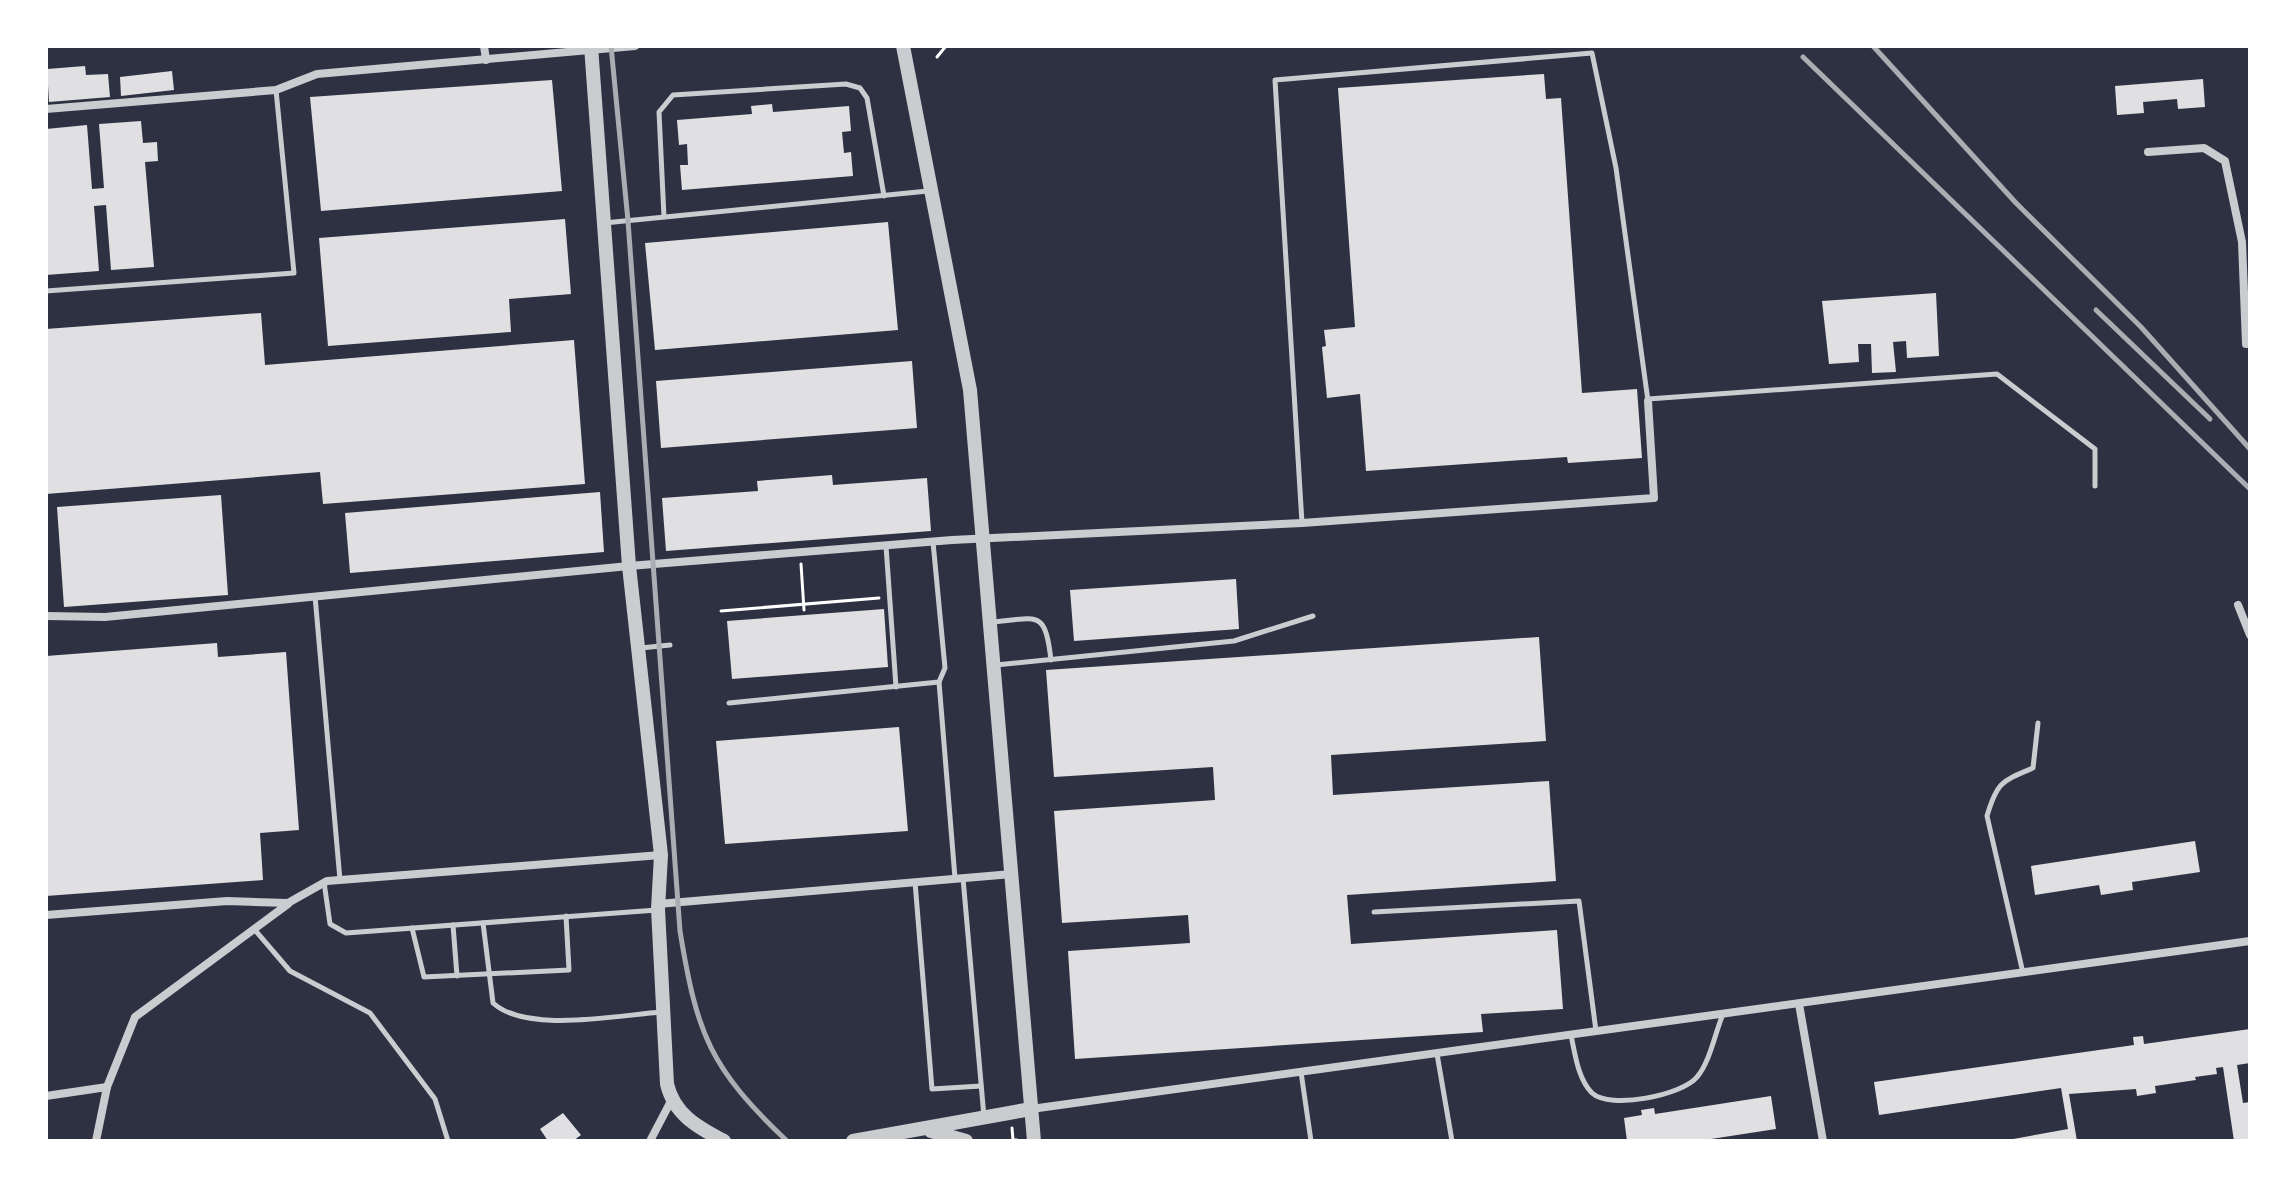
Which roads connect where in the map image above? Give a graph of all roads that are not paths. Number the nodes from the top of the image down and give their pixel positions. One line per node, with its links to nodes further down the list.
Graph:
1 (484, 46): 6 (street)
2 (635, 46): 4 (street)
3 (903, 46): 10 (street)
4 (592, 47): 5 (street); 13 (street)
5 (568, 50): 6 (street)
6 (486, 60): 7 (street)
7 (276, 90): 8 (street); 15 (lane)
8 (46, 109)
9 (2148, 152): 14 (street)
10 (933, 190): 11 (lane); 20 (street)
11 (884, 196): 12 (lane); 12 (lane)
12 (664, 217): 13 (lane)
13 (604, 223): 23 (street)
14 (2246, 242): 16 (street)
15 (46, 291)
16 (2248, 343)
17 (1648, 400): 18 (lane); 19 (street); 19 (lane)
18 (2095, 486)
19 (1302, 523): 20 (street)
20 (985, 538): 21 (street); 28 (street)
21 (933, 542): 22 (street); 34 (lane)
22 (886, 546): 23 (street); 35 (lane)
23 (629, 566): 24 (street); 31 (street)
24 (315, 596): 26 (street); 41 (lane)
25 (2238, 605): 29 (street)
26 (46, 616)
27 (1313, 616): 32 (lane)
28 (992, 622): 32 (lane); 33 (street)
29 (2250, 635)
30 (670, 645): 31 (lane)
31 (640, 648): 38 (street)
32 (1051, 660): 33 (lane)
33 (995, 665): 39 (street)
34 (939, 682): 35 (lane); 40 (lane)
35 (896, 687): 36 (lane)
36 (729, 703)
37 (2038, 723): 54 (lane)
38 (661, 855): 41 (street); 45 (street)
39 (1012, 874): 40 (street); 68 (street)
40 (959, 878): 43 (street); 64 (lane)
41 (340, 880): 42 (street)
42 (324, 882): 44 (street); 51 (lane)
43 (915, 882): 45 (street); 64 (lane)
44 (288, 903): 47 (street); 52 (street)
45 (658, 907): 48 (lane); 58 (street)
46 (1374, 912): 60 (lane)
47 (46, 915)
48 (566, 916): 49 (lane); 55 (lane)
49 (483, 923): 50 (lane); 55 (lane)
50 (453, 925): 51 (lane); 56 (lane)
51 (412, 928): 56 (lane)
52 (254, 929): 65 (street); 73 (lane)
53 (2250, 941): 54 (street)
54 (2023, 973): 57 (street)
55 (488, 974): 56 (lane); 58 (lane)
56 (457, 976)
57 (1799, 1004): 59 (street); 81 (street)
58 (663, 1012): 67 (street)
59 (1723, 1014): 60 (street); 61 (lane)
60 (1596, 1031): 61 (street)
61 (1571, 1035): 62 (street)
62 (1437, 1054): 63 (street); 80 (lane)
63 (1301, 1072): 68 (street); 79 (lane)
64 (981, 1086): 69 (lane)
65 (107, 1087): 66 (street); 72 (street)
66 (46, 1096)
67 (671, 1101): 74 (street); 75 (street)
68 (1031, 1109): 69 (street); 78 (street)
69 (984, 1118): 70 (street)
70 (923, 1129): 71 (street); 77 (street)
71 (872, 1140): 76 (street)
72 (96, 1141)
73 (448, 1141)
74 (650, 1141)
75 (724, 1141)
76 (853, 1141)
77 (966, 1141)
78 (1034, 1141)
79 (1311, 1141)
80 (1452, 1141)
81 (1823, 1141)

